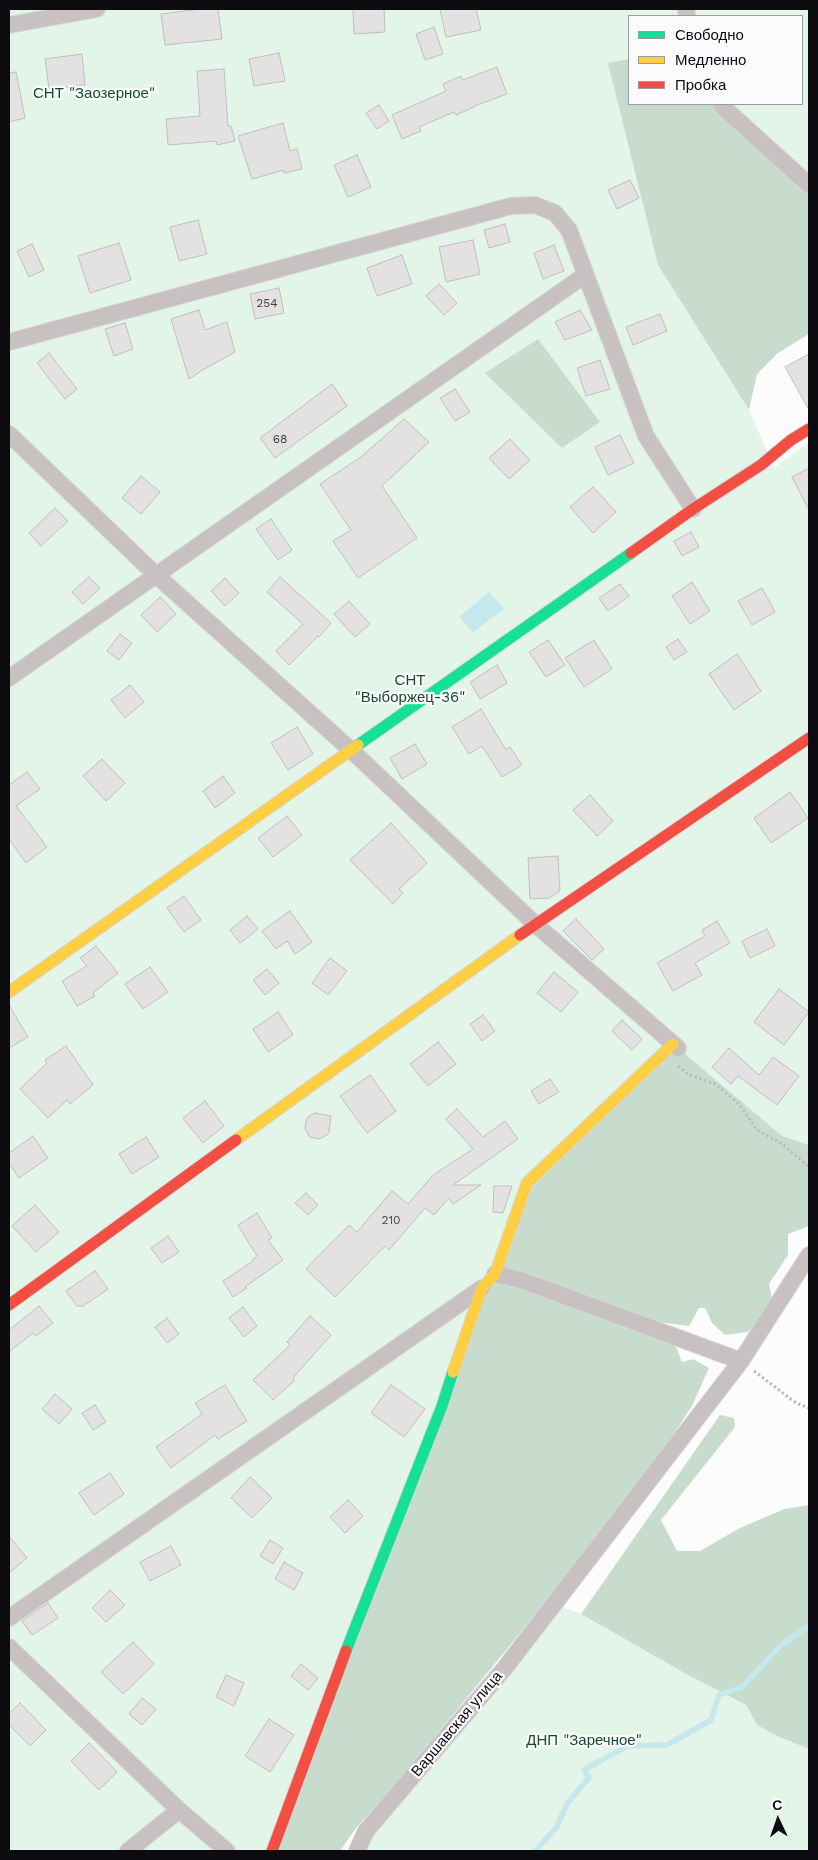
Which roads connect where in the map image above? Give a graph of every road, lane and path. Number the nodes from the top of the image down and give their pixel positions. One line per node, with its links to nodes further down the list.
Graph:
1 (97, 9): 2 (street)
2 (9, 25)
3 (722, 105): 4 (street)
4 (809, 185)
5 (585, 275): 6 (street); 9 (street); 10 (street)
6 (9, 342)
7 (809, 429): 9 (street)
8 (9, 434): 10 (street)
9 (693, 509): 13 (street)
10 (156, 574): 11 (street); 13 (street)
11 (9, 678)
12 (809, 738): 14 (street)
13 (352, 751): 14 (street); 15 (street)
14 (535, 924): 16 (street); 21 (street)
15 (9, 992)
16 (671, 1048): 17 (path); 19 (street)
17 (809, 1167)
18 (809, 1255): 22 (street, Варшавская улица)
19 (495, 1274): 20 (street); 22 (street)
20 (482, 1288): 24 (street); 29 (street)
21 (9, 1305)
22 (742, 1362): 23 (path); 30 (street, Варшавская улица)
23 (809, 1408)
24 (9, 1618)
25 (9, 1647): 26 (street)
26 (179, 1810): 27 (street); 28 (street)
27 (128, 1851)
28 (227, 1851)
29 (272, 1851)
30 (357, 1851)

